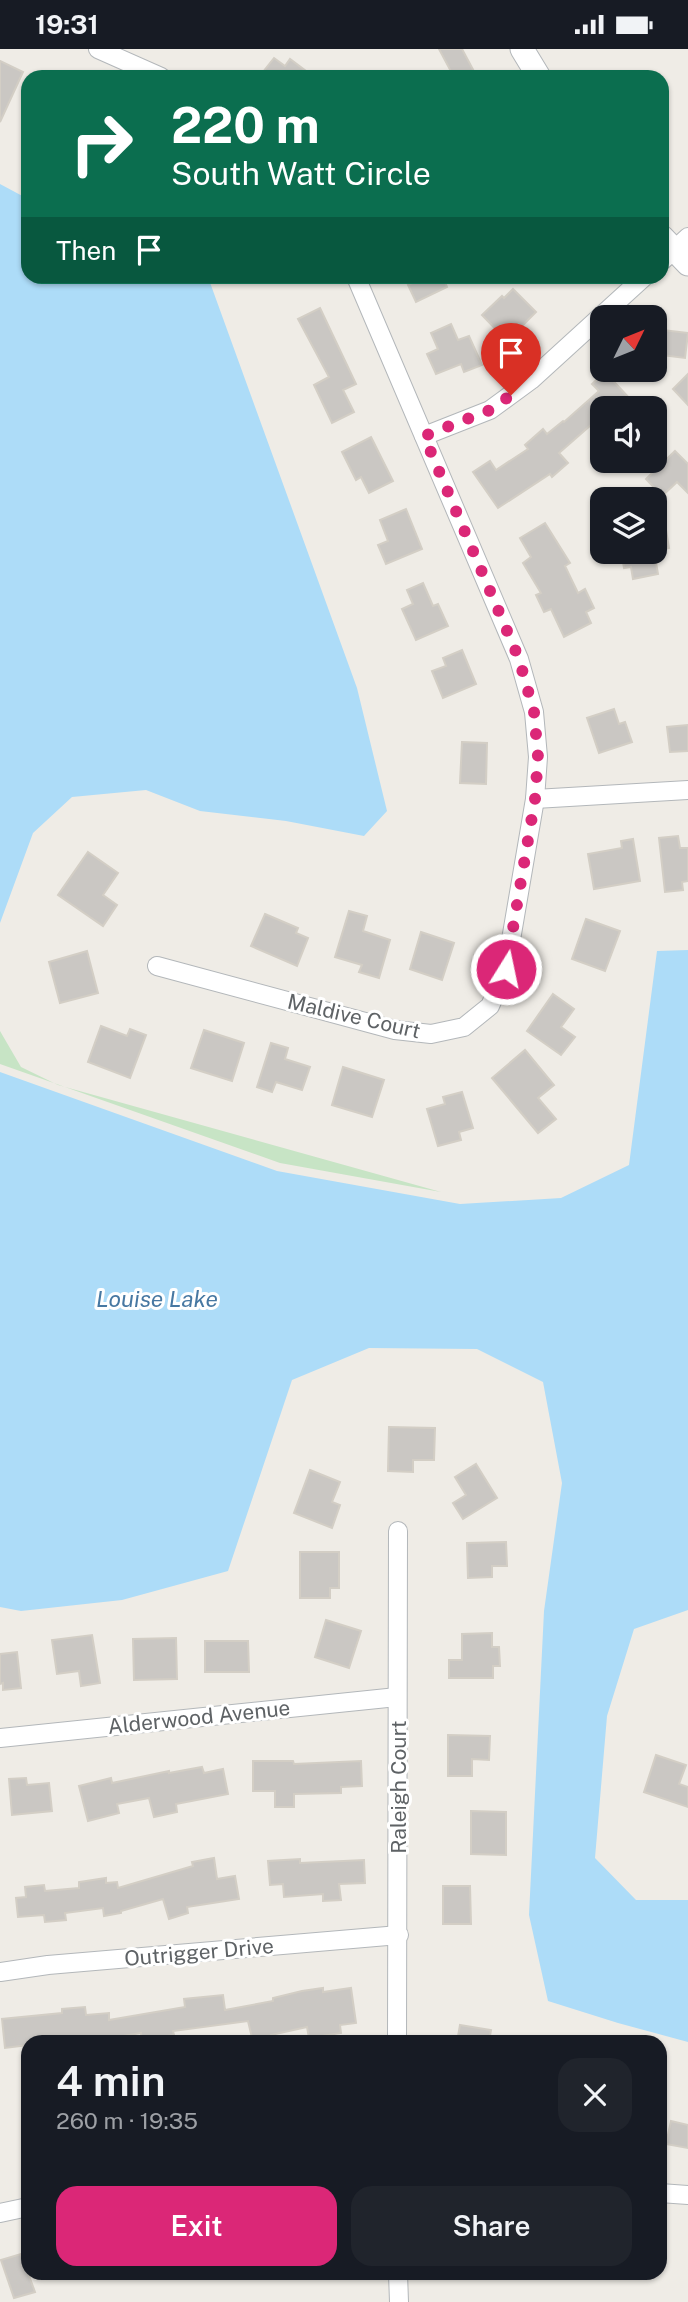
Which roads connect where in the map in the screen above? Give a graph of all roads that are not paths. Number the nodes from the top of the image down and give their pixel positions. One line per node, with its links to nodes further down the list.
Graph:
1 (98, 49): 3 (street)
2 (522, 49): 4 (street)
3 (145, 70)
4 (535, 70)
5 (359, 284): 7 (street, Maldive Court)
6 (636, 284): 7 (street)
7 (424, 436): 9 (street, Maldive Court)
8 (688, 790): 9 (street)
9 (535, 799): 10 (street, Maldive Court)
10 (157, 966)
11 (398, 1531): 12 (street, Raleigh Court)
12 (397, 1697): 13 (street, Alderwood Avenue); 14 (street, Raleigh Court)
13 (0, 1738)
14 (398, 1935): 15 (street, Outrigger Drive); 16 (street, Raleigh Court)
15 (0, 1972)
16 (397, 2035)
17 (667, 2194): 18 (street)
18 (688, 2195)
19 (21, 2208): 20 (street)
20 (0, 2213)
21 (398, 2280): 22 (street)
22 (399, 2302)

